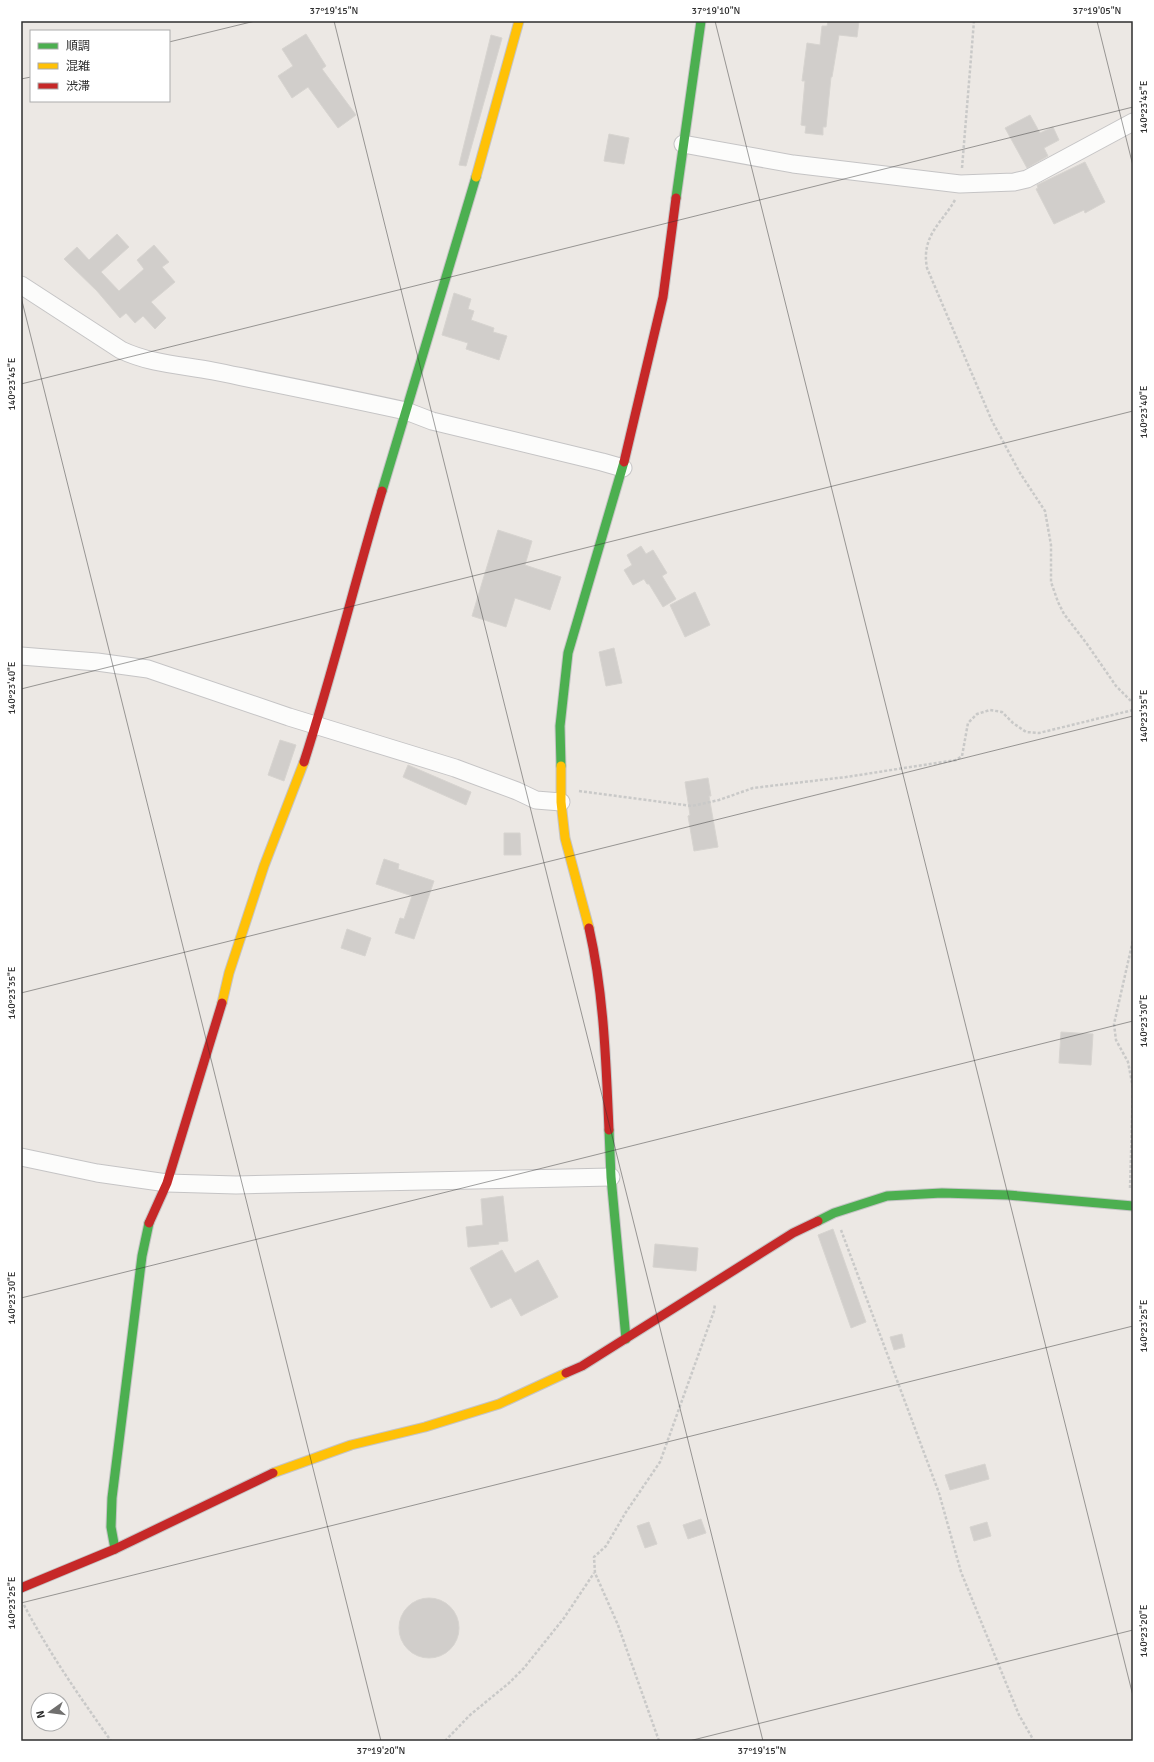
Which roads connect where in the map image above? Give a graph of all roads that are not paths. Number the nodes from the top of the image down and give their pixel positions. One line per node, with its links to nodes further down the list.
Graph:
1 (519, 21): 6 (street)
2 (701, 21): 4 (street)
3 (1133, 122): 4 (street)
4 (683, 144): 7 (street)
5 (21, 285): 6 (street)
6 (406, 411): 7 (street); 9 (street)
7 (622, 468): 10 (street)
8 (21, 656): 9 (street)
9 (316, 725): 10 (street); 13 (street)
10 (561, 795): 12 (street)
11 (21, 1157): 13 (street)
12 (611, 1177): 13 (street); 15 (street)
13 (167, 1183): 16 (street)
14 (1131, 1206): 15 (street)
15 (626, 1339): 16 (street)
16 (115, 1548): 17 (street)
17 (21, 1588)

